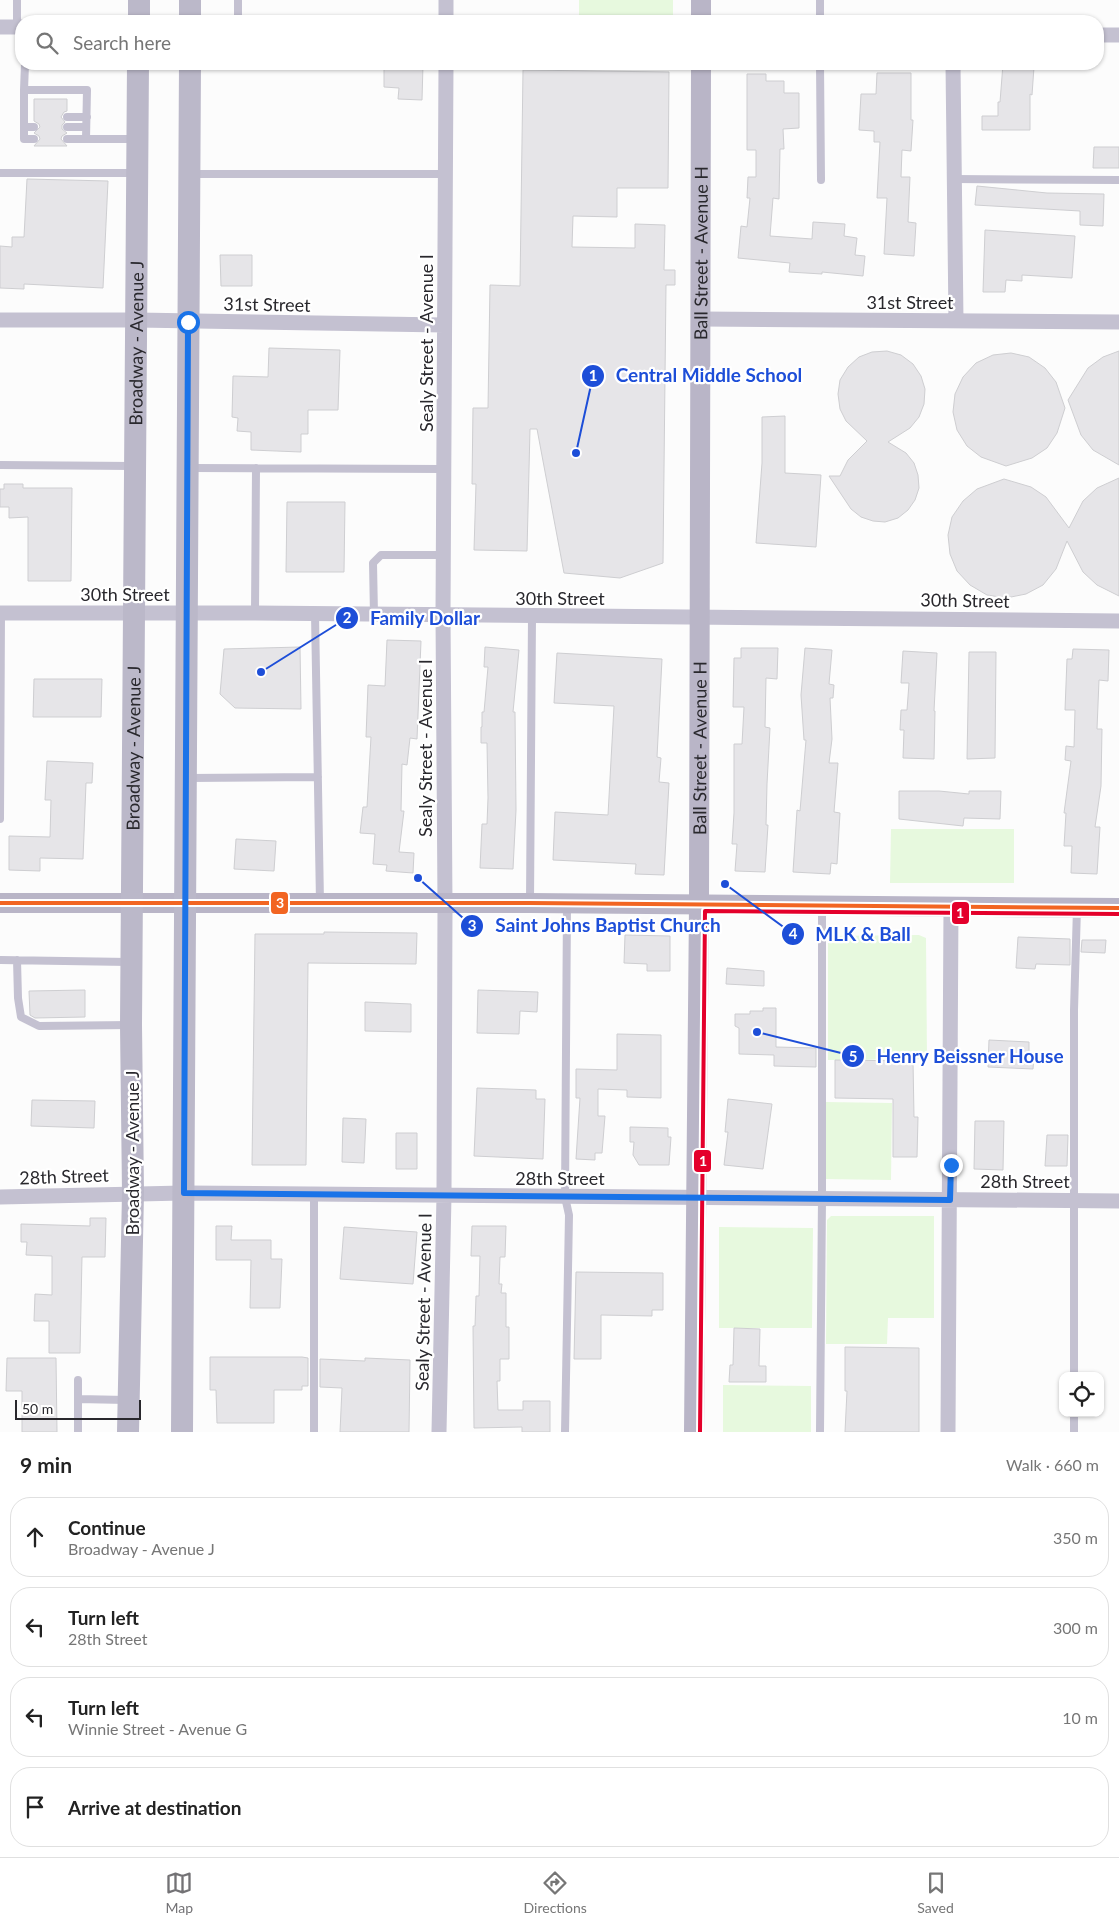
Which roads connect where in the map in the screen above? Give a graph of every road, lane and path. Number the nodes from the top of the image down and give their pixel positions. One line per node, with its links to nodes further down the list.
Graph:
1 (17, 0): 8 (lane)
2 (139, 0): 9 (main road)
3 (190, 0): 10 (main road)
4 (238, 0): 11 (lane)
5 (446, 0): 12 (street)
6 (701, 0): 13 (street)
7 (820, 0): 14 (lane)
8 (18, 15)
9 (139, 15)
10 (190, 15)
11 (238, 15)
12 (446, 15)
13 (701, 15)
14 (820, 15)
15 (0, 27): 16 (street)
16 (15, 27)
17 (1104, 35): 18 (street)
18 (1119, 35)
19 (25, 70): 26 (lane)
20 (138, 70): 38 (main road, Broadway - Avenue J)
21 (190, 70): 41 (main road)
22 (446, 70): 42 (street, Sealy Street - Avenue I)
23 (701, 70): 46 (street, Ball Street - Avenue H)
24 (820, 70): 44 (lane)
25 (953, 70): 43 (street)
26 (24, 90): 27 (lane); 30 (lane)
27 (24, 116): 28 (lane); 31 (lane)
28 (34, 116)
29 (67, 117): 30 (lane)
30 (87, 117): 34 (lane)
31 (24, 127): 32 (lane); 35 (lane)
32 (34, 127)
33 (67, 127): 34 (lane)
34 (86, 127): 37 (lane)
35 (34, 139)
36 (67, 139): 37 (lane)
37 (86, 139): 38 (lane)
38 (138, 139): 39 (main road, Broadway - Avenue J)
39 (138, 173): 40 (lane); 48 (main road, Broadway - Avenue J)
40 (0, 174)
41 (189, 174): 42 (lane); 50 (main road)
42 (445, 174): 52 (street, Sealy Street - Avenue I)
43 (954, 179): 45 (lane); 49 (street)
44 (821, 180)
45 (1119, 180)
46 (701, 319): 49 (street, 31st Street); 67 (street, Ball Street - Avenue H)
47 (0, 320): 48 (street, 31st Street)
48 (137, 320): 50 (street, 31st Street); 54 (main road, Broadway - Avenue J)
49 (956, 321): 51 (street, 31st Street)
50 (188, 322): 52 (street, 31st Street); 55 (main road)
51 (1119, 322)
52 (444, 325): 57 (street, Sealy Street - Avenue I)
53 (0, 465): 54 (lane)
54 (135, 466): 60 (main road, Broadway - Avenue J)
55 (188, 468): 56 (lane); 61 (main road)
56 (256, 468): 57 (lane); 62 (lane)
57 (444, 469): 58 (street, Sealy Street - Avenue I)
58 (443, 555): 64 (lane); 65 (street, Sealy Street - Avenue I)
59 (0, 613): 60 (street, 30th Street); 71 (lane)
60 (134, 613): 61 (street, 30th Street); 74 (main road, Broadway - Avenue J)
61 (187, 613): 62 (street, 30th Street); 70 (main road)
62 (255, 613): 63 (street, 30th Street)
63 (315, 614): 64 (street, 30th Street); 69 (lane)
64 (374, 615): 65 (street, 30th Street)
65 (443, 615): 66 (street, 30th Street); 77 (street, Sealy Street - Avenue I)
66 (532, 616): 67 (street, 30th Street); 73 (lane)
67 (700, 618): 68 (street, 30th Street); 79 (street, Ball Street - Avenue H)
68 (1119, 621)
69 (318, 777): 70 (lane); 76 (lane)
70 (187, 778): 75 (main road)
71 (0, 819)
72 (0, 903): 74 (street)
73 (530, 903): 77 (street); 78 (street)
74 (132, 904): 75 (street); 86 (main road, Broadway - Avenue J)
75 (186, 904): 76 (street); 89 (main road)
76 (320, 904): 77 (street)
77 (445, 904): 91 (street, Sealy Street - Avenue I)
78 (567, 904): 79 (street); 92 (lane)
79 (699, 905): 80 (street); 94 (street, Ball Street - Avenue H)
80 (822, 906): 81 (street); 95 (lane)
81 (951, 907): 82 (street); 96 (street)
82 (1077, 908): 83 (street); 97 (lane)
83 (1119, 908)
84 (0, 960): 85 (lane)
85 (17, 960): 86 (lane); 87 (lane)
86 (132, 962): 87 (main road, Broadway - Avenue J)
87 (131, 1025): 88 (main road, Broadway - Avenue J)
88 (133, 1193): 89 (street, 28th Street); 93 (street, 28th Street); 102 (main road, Broadway - Avenue J)
89 (184, 1193): 90 (street, 28th Street); 106 (main road)
90 (314, 1194): 91 (street, 28th Street); 107 (lane)
91 (444, 1196): 92 (street, 28th Street); 108 (street, Sealy Street - Avenue I)
92 (565, 1196): 94 (street, 28th Street); 109 (lane)
93 (0, 1197)
94 (696, 1197): 95 (street, 28th Street); 110 (street, Ball Street - Avenue H)
95 (822, 1198): 96 (street, 28th Street); 111 (lane)
96 (950, 1200): 97 (street, 28th Street); 112 (street)
97 (1075, 1200): 98 (street, 28th Street); 99 (lane)
98 (1119, 1200)
99 (1074, 1372)
100 (78, 1380): 101 (lane)
101 (78, 1399): 102 (lane); 104 (lane)
102 (128, 1400): 105 (main road, Broadway - Avenue J)
103 (1074, 1417): 113 (lane)
104 (78, 1432)
105 (128, 1432)
106 (182, 1432)
107 (314, 1432)
108 (439, 1432)
109 (565, 1432)
110 (694, 1432)
111 (820, 1432)
112 (948, 1432)
113 (1074, 1432)

